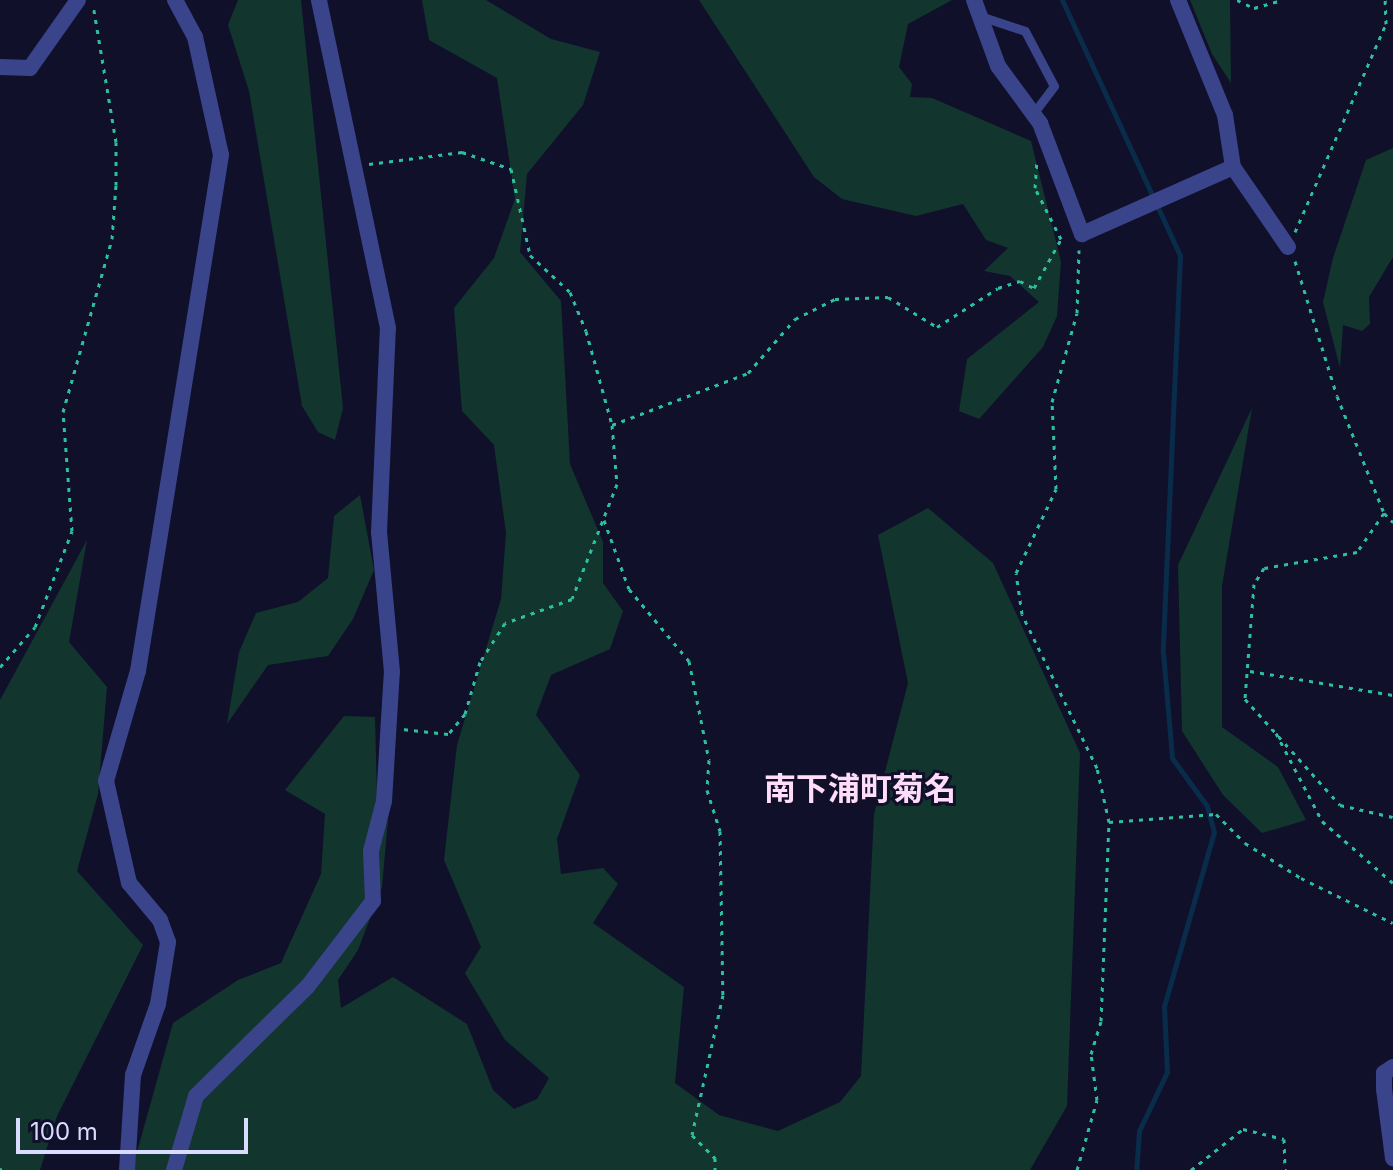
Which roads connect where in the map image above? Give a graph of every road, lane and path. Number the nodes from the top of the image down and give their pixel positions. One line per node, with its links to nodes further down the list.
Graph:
1 (78, 0): 10 (street)
2 (92, 0): 21 (path)
3 (175, 0): 32 (street)
4 (319, 0): 13 (street)
5 (1178, 0): 14 (street)
6 (1237, 0): 7 (path)
7 (1282, 0)
8 (1385, 0): 16 (path)
9 (977, 8): 11 (street); 11 (lane)
10 (0, 67)
11 (1034, 113): 12 (street)
12 (1044, 133): 15 (street); 17 (path)
13 (354, 166): 17 (path); 24 (street)
14 (1233, 167): 15 (street); 16 (street)
15 (1082, 234): 27 (path)
16 (1288, 247): 18 (path)
17 (612, 425): 19 (path)
18 (1384, 513): 20 (path); 22 (path)
19 (604, 520): 24 (path); 34 (path)
20 (1393, 522)
21 (0, 667)
22 (1250, 671): 23 (path); 25 (path)
23 (1393, 695)
24 (388, 728): 33 (street)
25 (1274, 729): 26 (path); 28 (path)
26 (1393, 817)
27 (1109, 822): 29 (path); 35 (path)
28 (1393, 883)
29 (1393, 923)
30 (1393, 1067): 31 (street)
31 (1393, 1158)
32 (127, 1170)
33 (174, 1170)
34 (715, 1170)
35 (1077, 1170)
36 (1191, 1170): 37 (path)
37 (1285, 1170)

